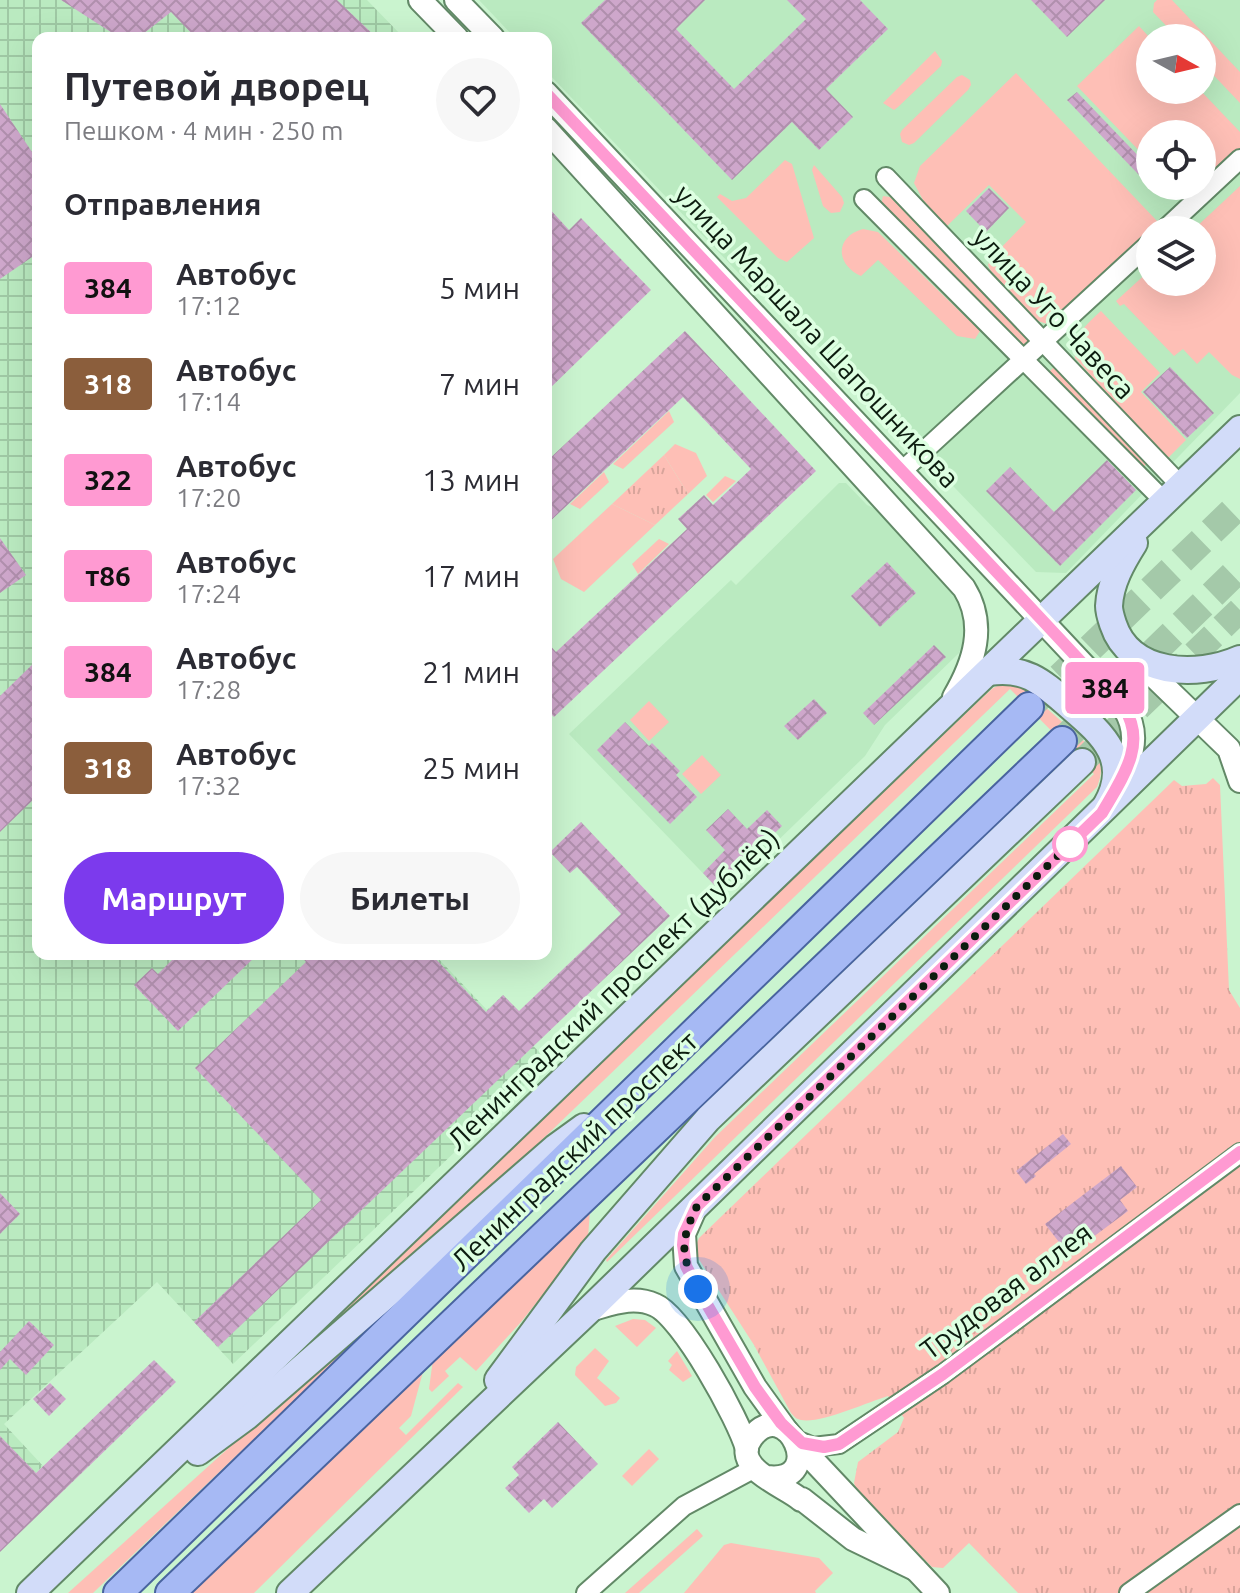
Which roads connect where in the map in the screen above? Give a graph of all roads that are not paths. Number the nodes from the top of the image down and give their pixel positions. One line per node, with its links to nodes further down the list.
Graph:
1 (420, 0): 3 (street)
2 (456, 0): 4 (street)
3 (451, 32)
4 (487, 32)
5 (552, 99): 15 (street, улица Маршала Шапошникова)
6 (552, 136): 24 (street, улица Маршала Шапошникова)
7 (1240, 159): 10 (street)
8 (886, 177): 12 (street, улица Уго Чавеса)
9 (864, 199): 13 (street, улица Уго Чавеса)
10 (1179, 216)
11 (1136, 256): 12 (street)
12 (1043, 342): 13 (street); 16 (street, улица Уго Чавеса)
13 (1024, 360): 15 (street); 16 (street, улица Уго Чавеса)
14 (1240, 429): 16 (main road, Ленинградский проспект (дублёр))
15 (902, 471): 17 (street, улица Маршала Шапошникова)
16 (1165, 503): 17 (main road, Ленинградский проспект (дублёр)); 18 (main road)
17 (1043, 621): 20 (main road, Ленинградский проспект (дублёр)); 28 (street, улица Маршала Шапошникова)
18 (1130, 653): 19 (main road); 23 (street)
19 (1240, 659)
20 (989, 672): 24 (main road, Ленинградский проспект (дублёр)); 28 (main road)
21 (1240, 676): 23 (main road)
22 (1029, 707): 29 (main road, Ленинградский проспект)
23 (1197, 717): 27 (street); 28 (main road)
24 (928, 730): 37 (main road, Ленинградский проспект (дублёр))
25 (1062, 741): 41 (main road, Ленинградский проспект)
26 (1082, 762): 33 (main road)
27 (1240, 781)
28 (1108, 803): 31 (main road)
29 (657, 1072): 37 (main road); 40 (main road, Ленинградский проспект)
30 (1240, 1153): 34 (street, Трудовая аллея)
31 (697, 1206): 32 (main road); 34 (street)
32 (589, 1310): 33 (main road); 35 (street)
33 (461, 1430): 42 (main road)
34 (793, 1438): 35 (street); 35 (street); 38 (street)
35 (756, 1465): 38 (street); 43 (street)
36 (1240, 1514): 45 (street)
37 (104, 1523): 39 (main road, Ленинградский проспект (дублёр))
38 (915, 1569): 44 (street)
39 (30, 1593)
40 (118, 1593)
41 (170, 1593)
42 (290, 1593)
43 (586, 1593)
44 (938, 1593)
45 (1129, 1593)

